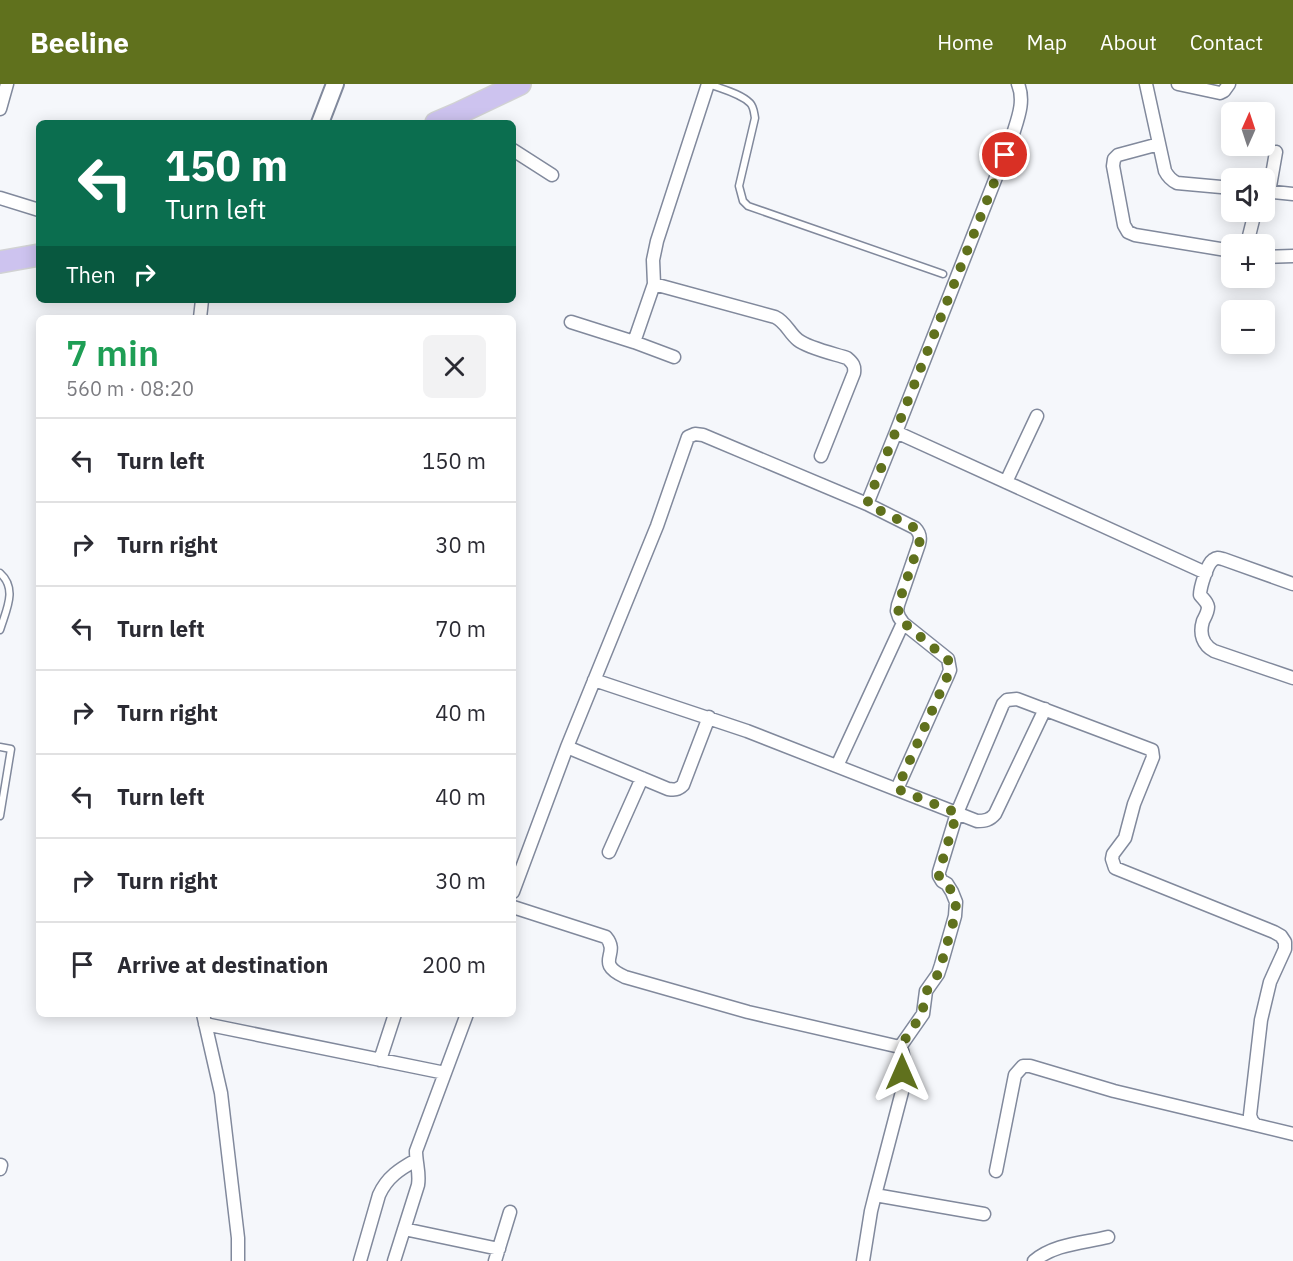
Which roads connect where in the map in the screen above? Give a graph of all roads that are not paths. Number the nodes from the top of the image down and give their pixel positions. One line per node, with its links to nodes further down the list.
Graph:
1 (7, 84): 9 (street)
2 (335, 84): 11 (street)
3 (520, 84): 10 (highway)
4 (709, 84): 27 (lane); 28 (street)
5 (1018, 84): 33 (street)
6 (1146, 84): 12 (street)
7 (1178, 84): 8 (street)
8 (1228, 84)
9 (0, 109)
10 (464, 119)
11 (321, 120)
12 (1159, 144): 17 (street); 22 (street)
13 (516, 152): 16 (street)
14 (1276, 152): 15 (street)
15 (1272, 168)
16 (552, 175)
17 (1221, 187)
18 (1275, 192): 19 (street)
19 (1293, 194)
20 (0, 198): 21 (street)
21 (36, 209)
22 (1221, 249)
23 (36, 256): 26 (highway)
24 (1293, 256): 25 (street)
25 (1275, 257)
26 (0, 262)
27 (942, 274)
28 (654, 284): 30 (street); 34 (street)
29 (571, 322): 30 (street)
30 (634, 342): 31 (street)
31 (674, 357)
32 (1037, 416): 35 (street)
33 (896, 432): 35 (street); 36 (street)
34 (821, 456)
35 (1006, 482): 38 (street)
36 (867, 504): 40 (street); 43 (street)
37 (0, 573): 41 (lane)
38 (1206, 573): 39 (street); 42 (street)
39 (1293, 584)
40 (903, 622): 48 (street); 50 (street)
41 (0, 630)
42 (1293, 678)
43 (594, 680): 45 (street); 47 (street)
44 (1045, 709): 51 (street); 51 (street); 62 (street)
45 (709, 717): 48 (street); 49 (street)
46 (0, 747): 52 (lane)
47 (567, 747): 49 (street); 54 (street)
48 (837, 766): 50 (street)
49 (642, 778): 53 (street)
50 (897, 789): 51 (street)
51 (957, 813): 59 (street)
52 (0, 816)
53 (609, 852)
54 (516, 884)
55 (516, 908): 59 (street)
56 (394, 1017): 60 (street)
57 (466, 1017): 61 (street)
58 (204, 1019): 60 (street); 72 (street)
59 (900, 1047): 66 (street)
60 (380, 1060): 61 (street)
61 (445, 1073): 64 (street)
62 (1256, 1125): 63 (street); 65 (street)
63 (1293, 1134)
64 (416, 1160): 69 (street); 73 (street)
65 (996, 1171)
66 (875, 1195): 68 (street); 75 (street)
67 (510, 1212): 71 (street)
68 (984, 1214)
69 (404, 1229): 71 (street); 74 (street)
70 (1108, 1238): 76 (street)
71 (497, 1255)
72 (238, 1261)
73 (360, 1261)
74 (394, 1261)
75 (863, 1261)
76 (1034, 1261)

